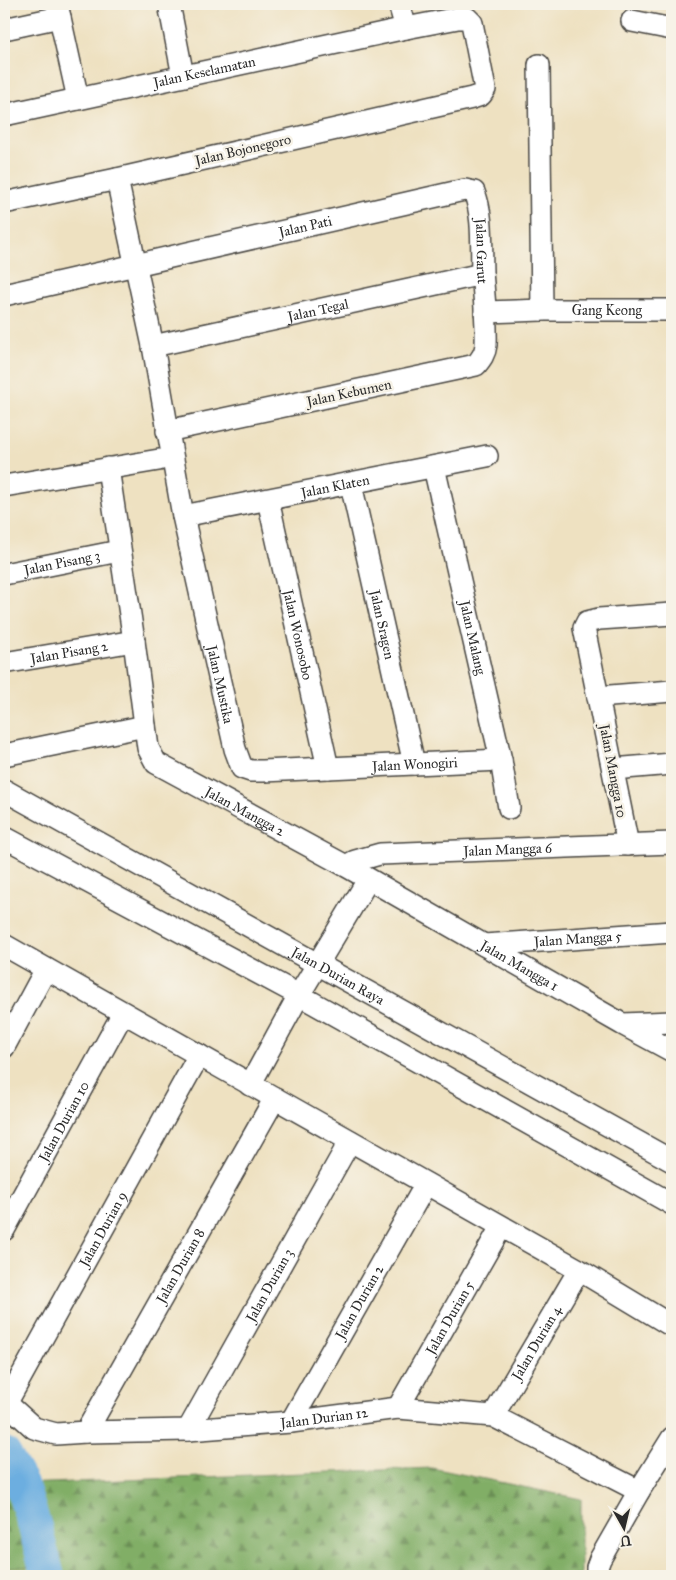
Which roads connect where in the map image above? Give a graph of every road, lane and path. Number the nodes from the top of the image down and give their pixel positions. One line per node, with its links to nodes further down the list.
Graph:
1 (169, 4): 9 (street)
2 (400, 4): 5 (street)
3 (58, 10): 6 (street); 11 (street)
4 (632, 21): 7 (street)
5 (406, 28): 9 (street, Jalan Keselamatan); 10 (street, Jalan Keselamatan)
6 (4, 29)
7 (672, 29)
8 (539, 65): 19 (street)
9 (183, 76): 11 (street, Jalan Keselamatan)
10 (481, 95): 13 (street, Jalan Bojonegoro)
11 (78, 99): 12 (street, Jalan Keselamatan)
12 (4, 115)
13 (117, 179): 15 (street, Jalan Bojonegoro); 16 (street)
14 (474, 192): 16 (street, Jalan Pati); 17 (street, Jalan Garut)
15 (4, 203)
16 (136, 265): 18 (street, Jalan Pati); 22 (street)
17 (482, 274): 21 (street, Jalan Garut); 22 (street, Jalan Tegal)
18 (4, 295)
19 (542, 310): 20 (street, Gang Keong); 21 (street, Gang Keong)
20 (672, 310)
21 (497, 312): 23 (street, Jalan Kebumen)
22 (153, 346): 23 (street)
23 (166, 431): 31 (street)
24 (487, 456): 26 (street, Jalan Klaten)
25 (159, 460): 27 (street)
26 (434, 467): 28 (street, Jalan Klaten); 41 (street, Jalan Malang)
27 (108, 468): 29 (street); 32 (street, Jalan Mangga 2)
28 (351, 484): 30 (street, Jalan Klaten); 42 (street, Jalan Sragen)
29 (4, 486)
30 (268, 500): 31 (street, Jalan Klaten); 44 (street, Jalan Wonosobo)
31 (183, 516): 44 (street, Jalan Mustika)
32 (119, 551): 33 (street, Jalan Pisang 3); 35 (street, Jalan Mangga 2)
33 (4, 574)
34 (672, 614): 38 (street, Jalan Mangga 10)
35 (134, 641): 36 (street, Jalan Pisang 2); 39 (street, Jalan Mangga 2)
36 (4, 663)
37 (672, 691): 38 (street)
38 (598, 697): 45 (street, Jalan Mangga 10)
39 (145, 726): 40 (street); 51 (street, Jalan Mangga 2)
40 (4, 755)
41 (501, 760): 42 (street, Jalan Wonogiri); 47 (street, Jalan Malang)
42 (414, 764): 44 (street, Jalan Wonogiri)
43 (672, 764): 45 (street)
44 (328, 768)
45 (612, 769): 50 (street, Jalan Mangga 10)
46 (4, 790): 56 (street, Jalan Durian Raya)
47 (509, 808)
48 (4, 837): 58 (street)
49 (672, 843): 50 (street, Jalan Mangga 6)
50 (628, 845): 51 (street, Jalan Mangga 6)
51 (346, 866): 52 (street, Jalan Mangga 2)
52 (368, 880): 55 (street, Jalan Mangga 1); 56 (street)
53 (672, 932): 55 (street, Jalan Mangga 5)
54 (4, 945): 57 (street)
55 (484, 945): 61 (street, Jalan Mangga 1)
56 (317, 963): 58 (street); 68 (street, Jalan Durian Raya)
57 (46, 969): 59 (street); 62 (street)
58 (299, 995): 65 (street); 70 (street)
59 (123, 1013): 64 (street); 72 (street, Jalan Durian 10)
60 (672, 1022): 61 (street)
61 (622, 1024): 63 (street, Jalan Mangga 1)
62 (4, 1047)
63 (672, 1051)
64 (199, 1055): 65 (street); 75 (street, Jalan Durian 9)
65 (250, 1085): 66 (street)
66 (275, 1098): 67 (street); 80 (street, Jalan Durian 8)
67 (350, 1141): 69 (street); 79 (street, Jalan Durian 3)
68 (672, 1161)
69 (426, 1184): 71 (street); 78 (street, Jalan Durian 2)
70 (672, 1204)
71 (501, 1227): 73 (street); 76 (street, Jalan Durian 5)
72 (4, 1230)
73 (579, 1270): 74 (street); 77 (street, Jalan Durian 4)
74 (672, 1326)
75 (5, 1402): 80 (street, Jalan Durian 12)
76 (398, 1408): 77 (street, Jalan Durian 12); 78 (street, Jalan Durian 12)
77 (494, 1416): 82 (street, Jalan Durian 12)
78 (291, 1422): 79 (street, Jalan Durian 12)
79 (188, 1430): 80 (street, Jalan Durian 12)
80 (86, 1432)
81 (672, 1438): 82 (street)
82 (639, 1491): 83 (street)
83 (597, 1576)

